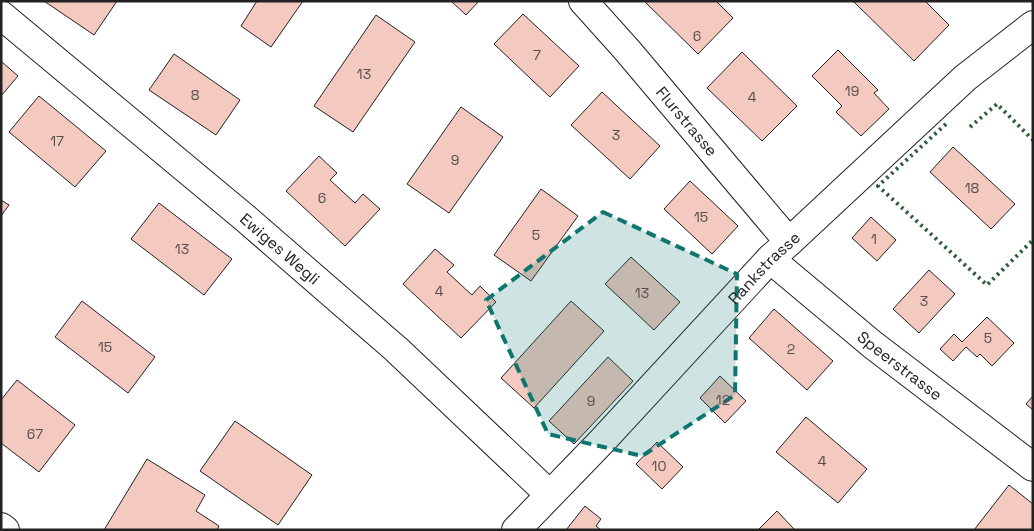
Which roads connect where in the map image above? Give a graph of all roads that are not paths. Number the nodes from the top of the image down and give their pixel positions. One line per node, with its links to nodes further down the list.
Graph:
1 (583, 1): 4 (street, Flurstrasse)
2 (1, 15): 6 (street, Ewiges Wegli)
3 (1033, 25): 4 (street, Rankstrasse)
4 (780, 251): 5 (street, Speerstrasse); 6 (street, Rankstrasse)
5 (1033, 467)
6 (549, 494): 9 (street, Rankstrasse)
7 (1, 528): 8 (street)
8 (5, 530)
9 (516, 530)

